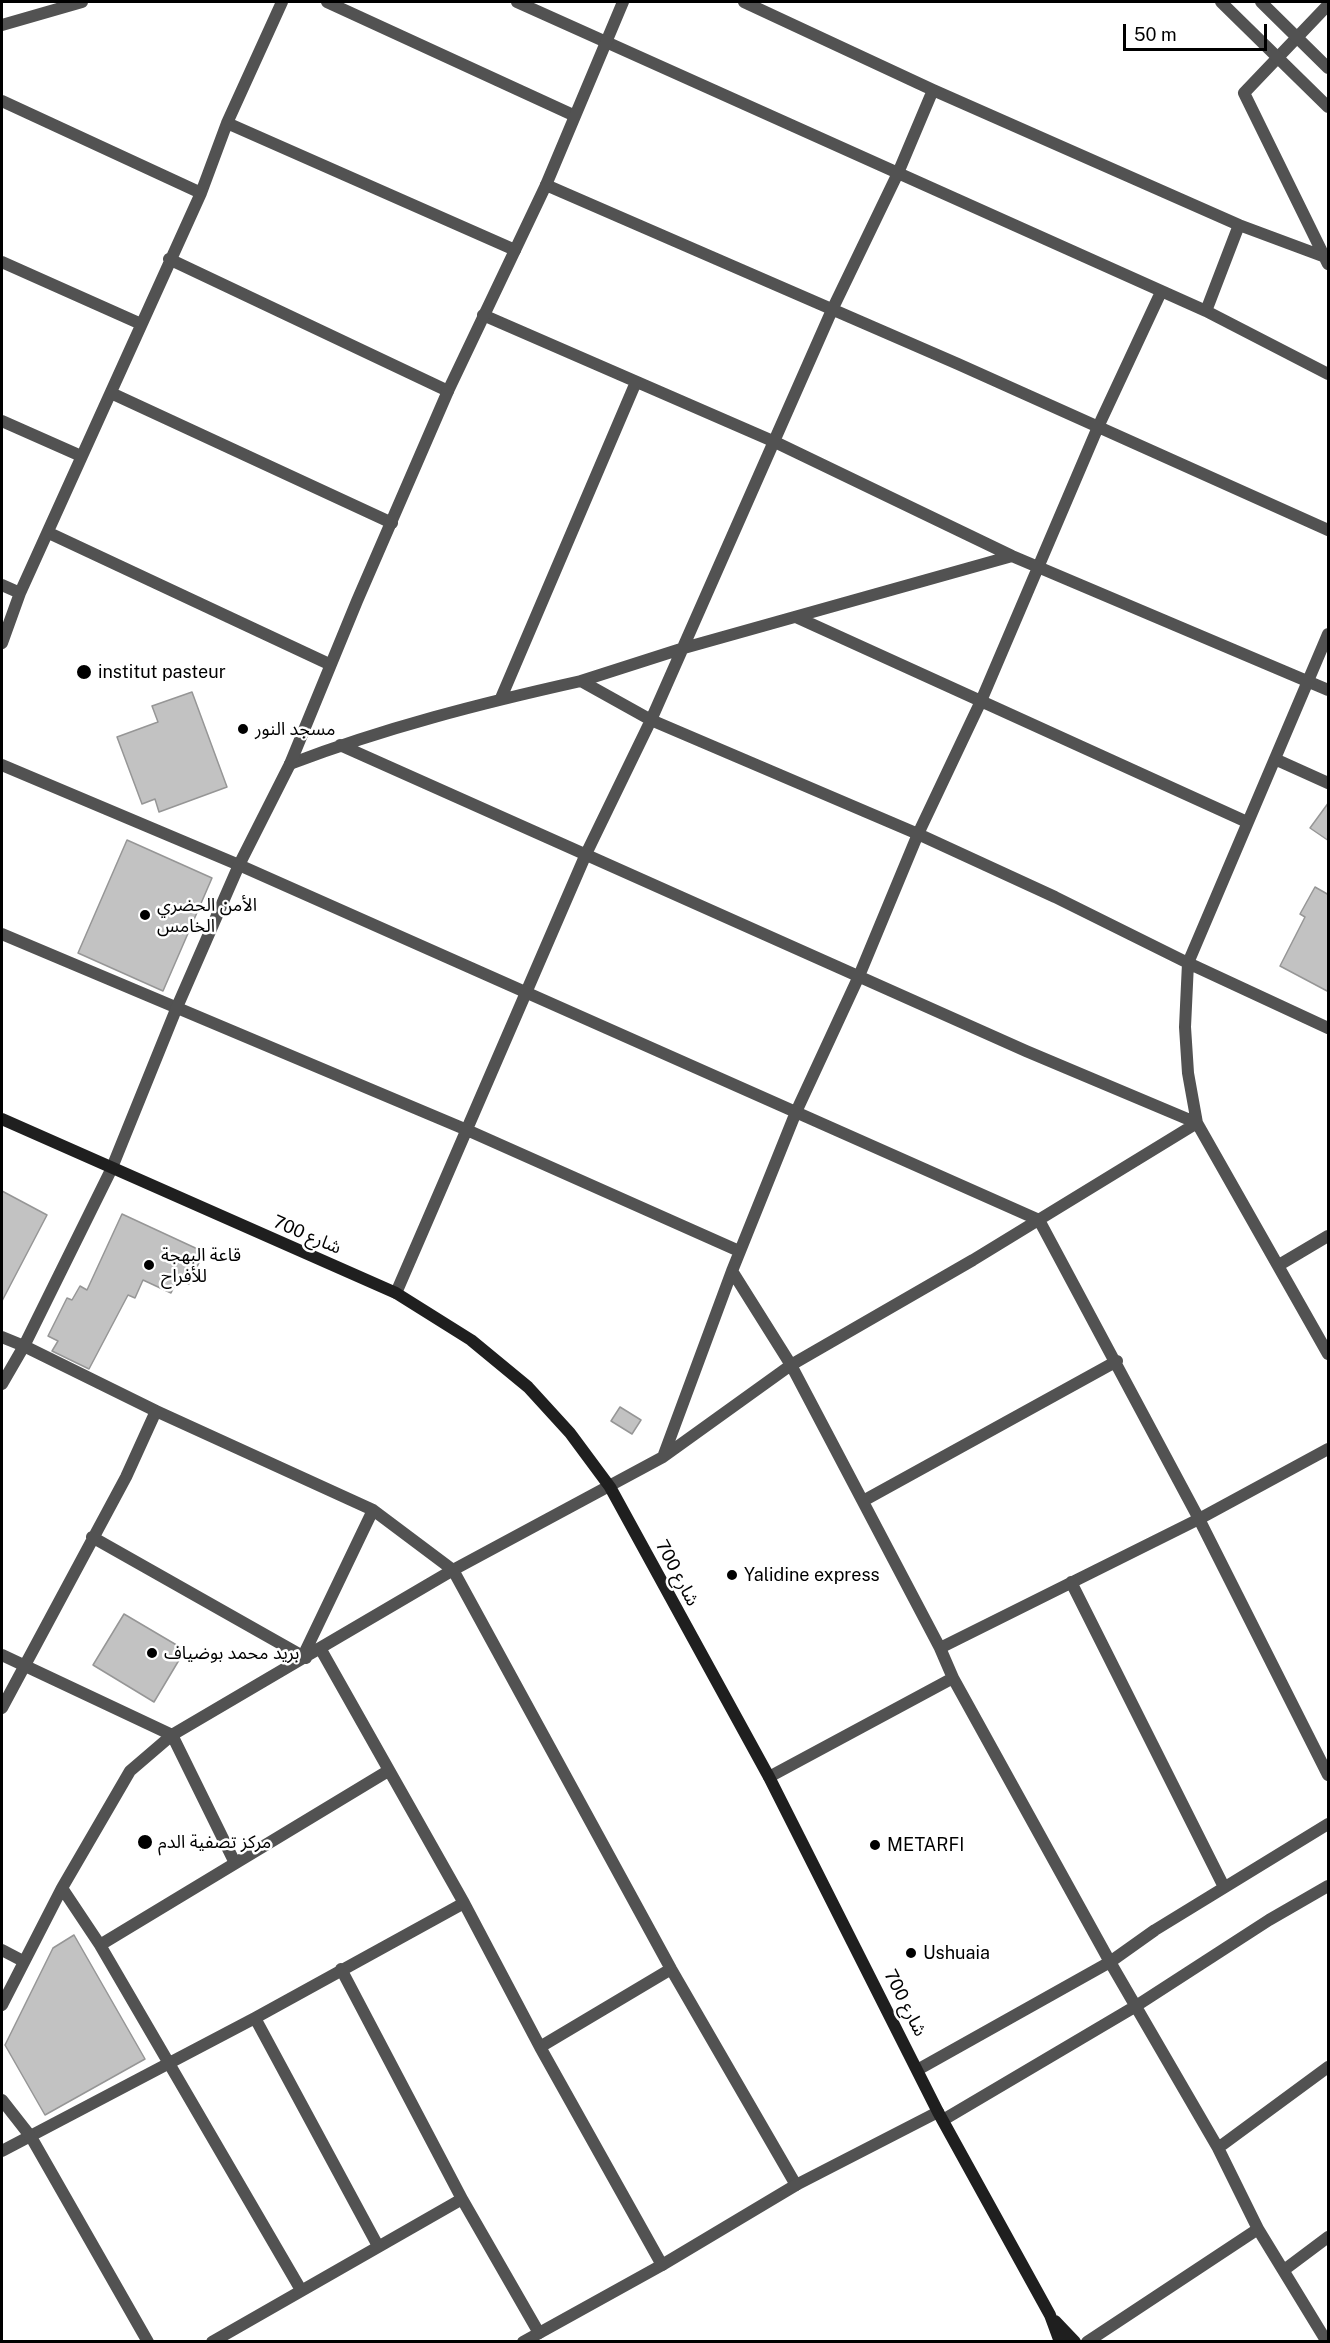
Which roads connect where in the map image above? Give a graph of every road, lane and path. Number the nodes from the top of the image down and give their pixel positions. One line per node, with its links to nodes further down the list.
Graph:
1 (82, 2): 10 (street)
2 (282, 2): 19 (street)
3 (327, 2): 18 (street)
4 (517, 2): 12 (street)
5 (623, 2): 12 (street)
6 (744, 2): 15 (street)
7 (1221, 2): 13 (street)
8 (1261, 2): 11 (street)
9 (1329, 5): 11 (street)
10 (2, 25)
11 (1296, 37): 13 (street); 14 (street)
12 (606, 41): 18 (street); 20 (street)
13 (1278, 60): 17 (street); 26 (street)
14 (1329, 68)
15 (933, 90): 20 (street); 23 (street)
16 (2, 101): 22 (street)
17 (1329, 107)
18 (573, 115): 21 (street)
19 (227, 123): 22 (street); 24 (street)
20 (898, 173): 28 (street); 29 (street)
21 (546, 185): 24 (street); 29 (street)
22 (201, 194): 25 (street)
23 (1239, 225): 26 (street); 30 (street)
24 (515, 250): 31 (street)
25 (169, 259): 32 (street); 35 (street)
26 (1327, 260)
27 (2, 262): 32 (street)
28 (1161, 292): 30 (street); 38 (street)
29 (832, 310): 38 (street); 39 (street)
30 (1206, 311): 33 (street)
31 (483, 315): 34 (street); 35 (street)
32 (141, 324): 36 (street)
33 (1329, 374)
34 (636, 382): 39 (street); 56 (street)
35 (448, 391): 41 (street)
36 (111, 393): 40 (street); 41 (street)
37 (2, 421): 40 (street)
38 (1098, 427): 42 (street); 45 (street)
39 (775, 442): 44 (street); 51 (street)
40 (81, 456): 43 (street)
41 (392, 523): 52 (street)
42 (1329, 530)
43 (49, 533): 47 (street); 52 (street)
44 (1012, 556): 45 (street); 48 (street)
45 (1040, 567): 53 (street); 57 (street)
46 (2, 585): 47 (street)
47 (20, 593): 50 (street)
48 (796, 617): 51 (street); 57 (street)
49 (1329, 634): 53 (street)
50 (2, 643)
51 (684, 648): 54 (street); 58 (street)
52 (329, 664): 61 (street)
53 (1307, 680): 55 (street); 60 (street)
54 (581, 681): 56 (street); 58 (street)
55 (1329, 690)
56 (501, 698): 59 (street)
57 (981, 701): 64 (street); 65 (street)
58 (651, 720): 65 (street); 66 (street)
59 (340, 745): 61 (street); 66 (street)
60 (1277, 759): 63 (street); 64 (street)
61 (290, 764): 67 (street)
62 (2, 765): 67 (street)
63 (1329, 783)
64 (1247, 822): 69 (street)
65 (918, 834): 69 (street); 70 (street)
66 (586, 854): 70 (street); 71 (street)
67 (239, 866): 71 (street); 72 (street)
68 (2, 934): 72 (street)
69 (1188, 963): 73 (street); 76 (street)
70 (858, 976): 74 (street); 76 (street)
71 (527, 994): 74 (street); 77 (street)
72 (177, 1007): 77 (street); 78 (street)
73 (1329, 1028)
74 (796, 1112): 79 (street); 81 (street)
75 (2, 1119): 78 (main road, شارع 700)
76 (1197, 1123): 79 (street); 82 (street)
77 (467, 1130): 81 (street); 84 (street)
78 (111, 1170): 84 (main road, شارع 700); 87 (street)
79 (1039, 1220): 89 (street); 90 (street)
80 (1329, 1236): 82 (street)
81 (739, 1251): 83 (street)
82 (1279, 1265): 86 (street)
83 (732, 1271): 90 (street); 94 (street)
84 (396, 1293): 95 (main road, شارع 700)
85 (2, 1337): 87 (street)
86 (1325, 1338): 88 (street)
87 (24, 1346): 91 (street); 92 (street)
88 (1329, 1354)
89 (1117, 1361): 96 (street); 98 (street)
90 (791, 1365): 94 (street); 96 (street)
91 (2, 1384)
92 (156, 1411): 97 (street); 99 (street)
93 (1329, 1449): 98 (street)
94 (663, 1457): 95 (street)
95 (610, 1487): 100 (street); 112 (main road, شارع 700)
96 (863, 1502): 103 (street)
97 (373, 1510): 100 (street); 105 (street)
98 (1199, 1519): 101 (street); 111 (street)
99 (92, 1538): 105 (street); 106 (street)
100 (453, 1570): 102 (street); 124 (street)
101 (1071, 1582): 103 (street); 116 (street)
102 (320, 1648): 105 (street); 110 (street)
103 (940, 1648): 107 (street)
104 (2, 1655): 106 (street)
105 (304, 1657): 109 (street)
106 (24, 1666): 108 (street); 109 (street)
107 (953, 1678): 112 (street); 122 (street)
108 (2, 1708)
109 (172, 1735): 114 (street); 117 (street)
110 (387, 1770): 114 (street); 118 (street)
111 (1329, 1775)
112 (769, 1777): 131 (main road, شارع 700)
113 (1329, 1824): 116 (street)
114 (235, 1863): 119 (street)
115 (1329, 1886): 126 (street)
116 (1224, 1887): 122 (street)
117 (62, 1888): 119 (street); 121 (street)
118 (464, 1903): 123 (street); 128 (street)
119 (100, 1945): 129 (street)
120 (2, 1950): 121 (street)
121 (23, 1961): 125 (street)
122 (1110, 1962): 126 (street); 131 (street)
123 (341, 1969): 127 (street); 138 (street)
124 (671, 1969): 128 (street); 137 (street)
125 (2, 2006)
126 (1136, 2006): 133 (street); 135 (street)
127 (255, 2018): 129 (street); 141 (street)
128 (540, 2047): 142 (street)
129 (168, 2064): 134 (street); 144 (street)
130 (1329, 2067): 135 (street)
131 (919, 2069): 133 (main road, شارع 700)
132 (2, 2100): 134 (street)
133 (941, 2116): 137 (street); 145 (main road, شارع 700)
134 (31, 2137): 136 (street); 147 (street)
135 (1218, 2148): 139 (street)
136 (2, 2151)
137 (796, 2186): 142 (street)
138 (462, 2199): 141 (street); 146 (street)
139 (1258, 2229): 143 (street); 152 (street)
140 (1329, 2237): 143 (street)
141 (378, 2246): 144 (street)
142 (662, 2265): 146 (street)
143 (1284, 2270): 153 (street)
144 (301, 2290): 148 (street)
145 (1050, 2315): 150 (main road); 151 (main road)
146 (539, 2333): 149 (street)
147 (148, 2342)
148 (212, 2342)
149 (523, 2342)
150 (1060, 2342)
151 (1075, 2342)
152 (1087, 2342)
153 (1327, 2342)

